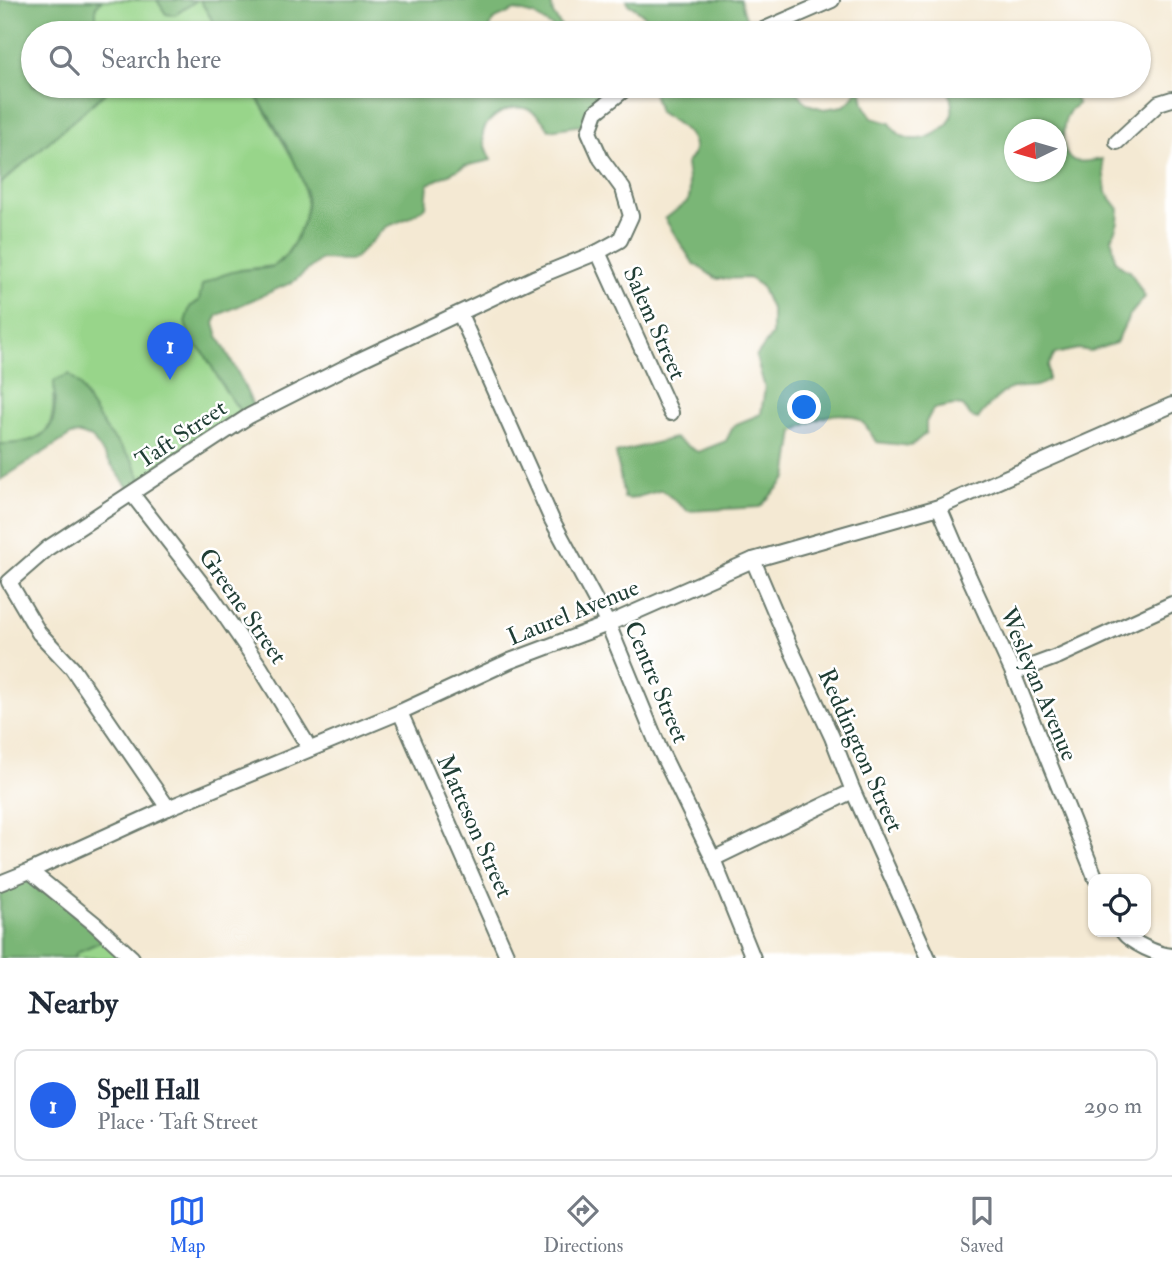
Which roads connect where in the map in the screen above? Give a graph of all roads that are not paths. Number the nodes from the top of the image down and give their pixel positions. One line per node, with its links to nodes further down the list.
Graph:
1 (832, 0): 2 (street)
2 (784, 21)
3 (614, 98): 6 (street, Taft Street)
4 (1172, 99): 5 (street)
5 (1117, 142)
6 (598, 252): 7 (street, Taft Street); 9 (street, Salem Street)
7 (460, 314): 10 (street, Taft Street); 14 (street, Centre Street)
8 (1172, 405): 11 (street, Laurel Avenue)
9 (671, 413)
10 (132, 494): 17 (street, Greene Street); 19 (street, Taft Street)
11 (939, 507): 12 (street, Laurel Avenue); 15 (street, Wesleyan Avenue)
12 (753, 561): 14 (street, Laurel Avenue); 18 (street, Reddington Street)
13 (1172, 604): 15 (street)
14 (608, 624): 16 (street, Laurel Avenue); 20 (street, Centre Street)
15 (1013, 673): 22 (street, Wesleyan Avenue)
16 (400, 712): 17 (street, Laurel Avenue); 27 (street, Matteson Street)
17 (310, 749): 19 (street, Laurel Avenue)
18 (853, 791): 20 (street); 29 (street, Reddington Street)
19 (168, 808): 21 (street, Laurel Avenue)
20 (713, 859): 28 (street, Centre Street)
21 (30, 871): 23 (street, Laurel Avenue); 26 (street)
22 (1094, 874)
23 (0, 883)
24 (1127, 937): 25 (street)
25 (1172, 956)
26 (132, 958)
27 (508, 958)
28 (753, 958)
29 (928, 958)

